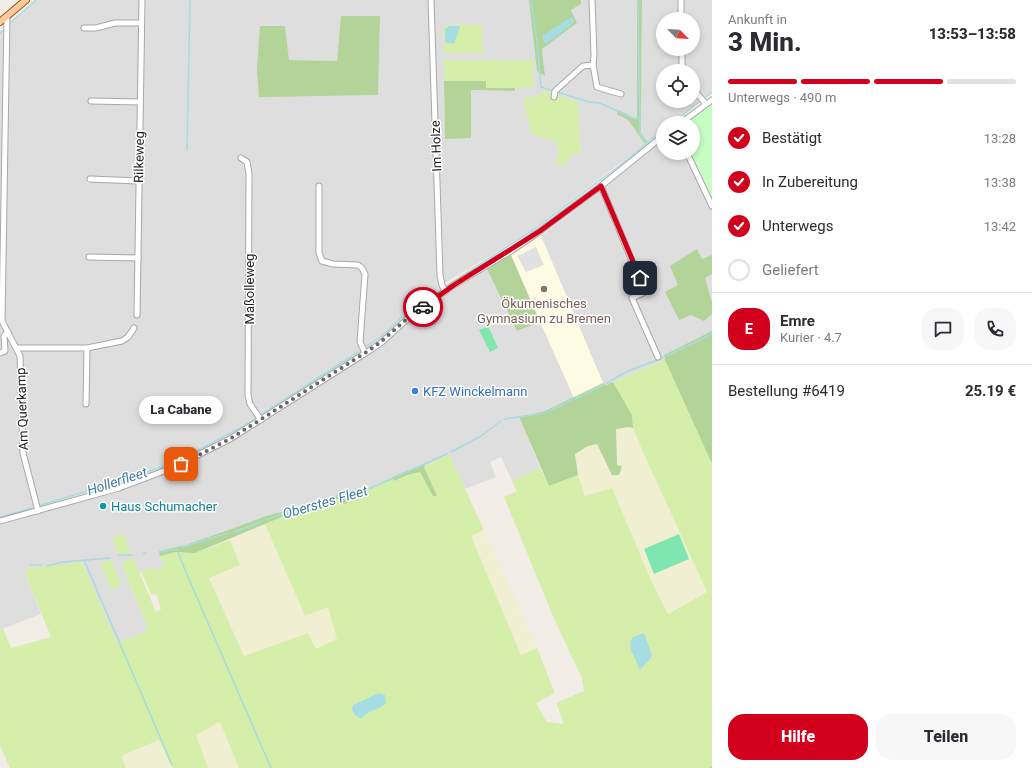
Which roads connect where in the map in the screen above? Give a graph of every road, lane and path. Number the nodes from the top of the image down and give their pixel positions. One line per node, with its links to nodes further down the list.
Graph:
1 (26, 0): 7 (main road)
2 (142, 0): 9 (street, Rilkeweg)
3 (431, 0): 30 (street, Im Holze)
4 (592, 0): 11 (street)
5 (681, 0): 6 (street)
6 (682, 12)
7 (7, 16): 8 (main road); 33 (street, Am Querkamp)
8 (0, 22)
9 (141, 23): 10 (street); 17 (street, Rilkeweg)
10 (84, 28)
11 (593, 65): 12 (street); 13 (street)
12 (621, 94)
13 (554, 97)
14 (700, 97): 18 (street)
15 (712, 100): 18 (street)
16 (91, 101): 17 (street)
17 (140, 102): 24 (street, Rilkeweg)
18 (706, 104): 19 (street)
19 (690, 116)
20 (656, 142): 26 (street)
21 (242, 158): 40 (street, Maßolleweg)
22 (690, 160): 27 (street)
23 (90, 179): 24 (street)
24 (139, 181): 29 (street, Rilkeweg)
25 (319, 186): 37 (street)
26 (601, 186): 30 (street); 38 (street)
27 (712, 206)
28 (89, 257): 29 (street)
29 (138, 258): 31 (street, Rilkeweg)
30 (444, 288): 37 (street)
31 (137, 314)
32 (134, 328): 35 (street)
33 (8, 332): 34 (street, Am Querkamp); 36 (street, Am Querkamp)
34 (17, 348): 35 (street); 41 (street, Am Querkamp)
35 (87, 348): 39 (street)
36 (0, 353)
37 (365, 353): 40 (street)
38 (658, 357)
39 (86, 404)
40 (261, 420): 41 (street)
41 (38, 511): 42 (street)
42 (0, 521)

